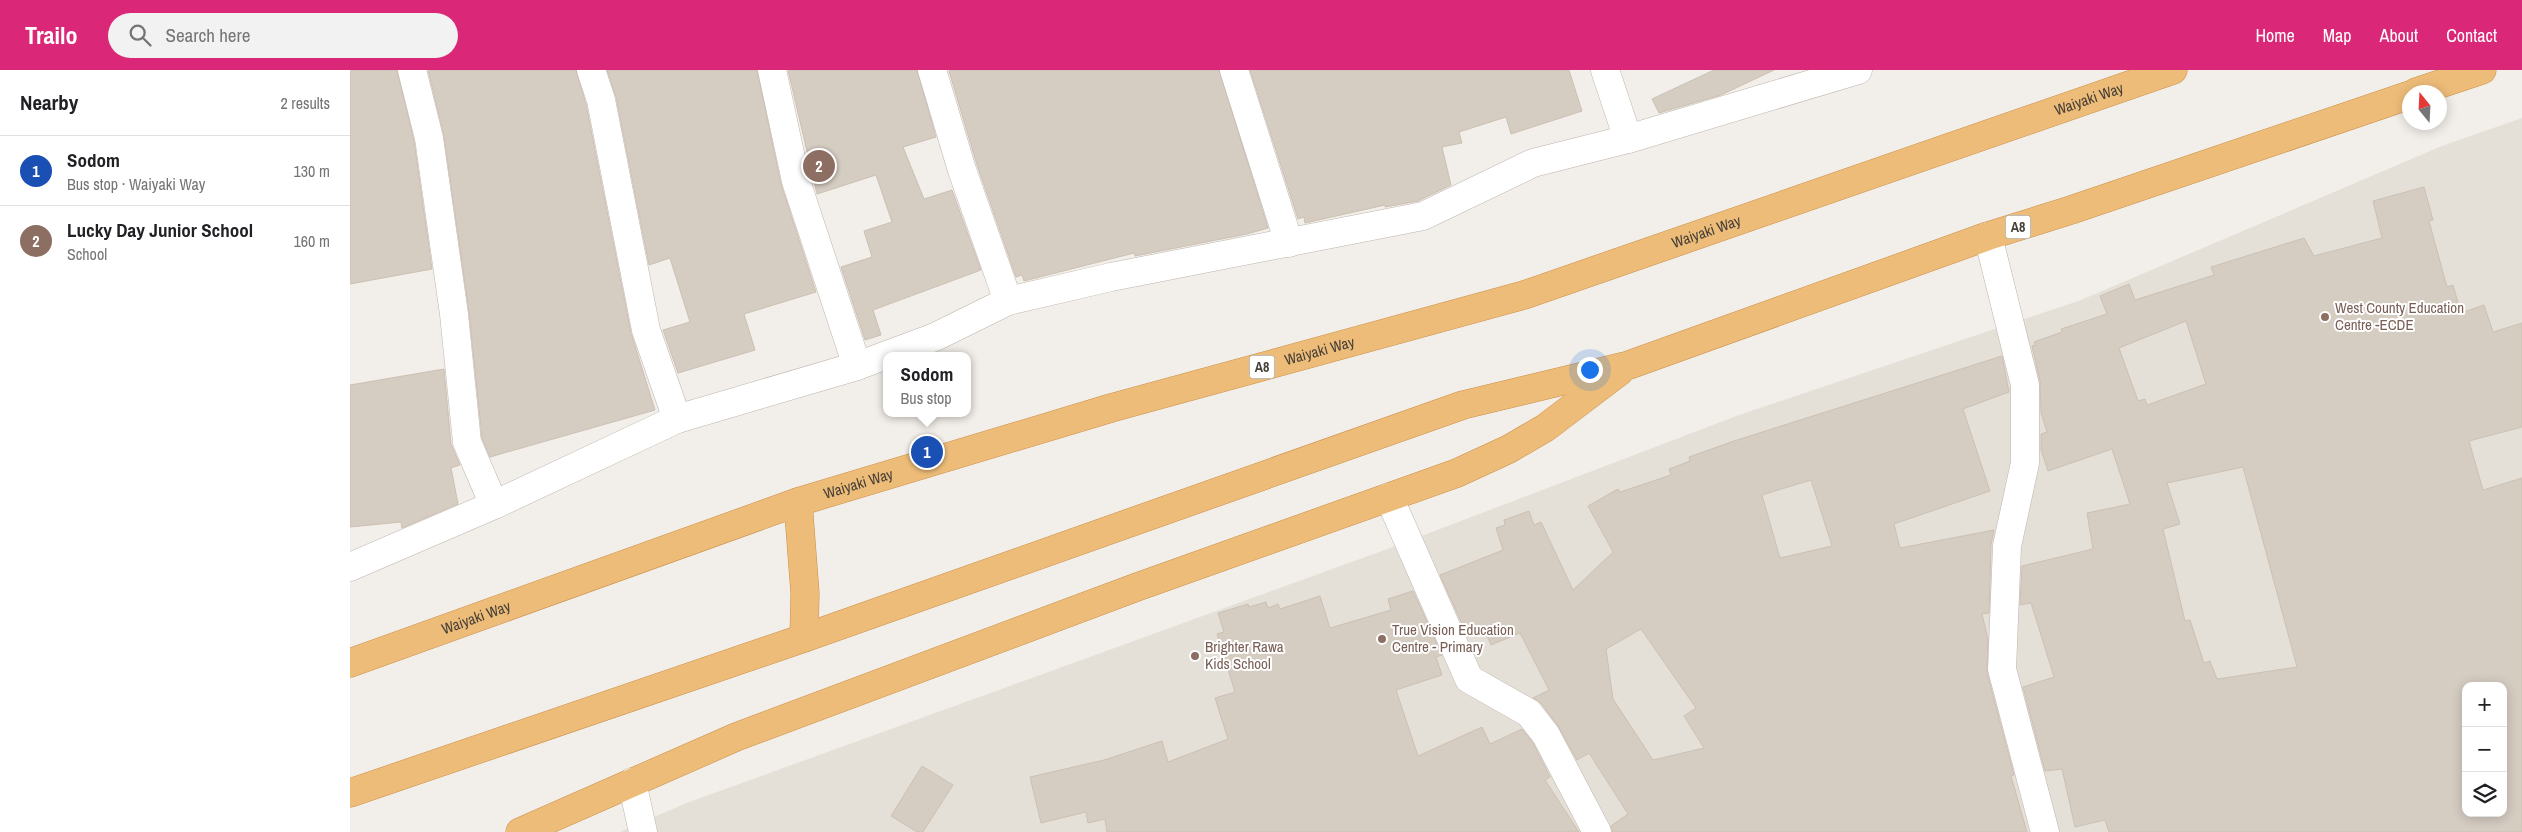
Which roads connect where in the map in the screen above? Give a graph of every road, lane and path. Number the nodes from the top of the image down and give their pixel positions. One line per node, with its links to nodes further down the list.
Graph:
1 (412, 70): 23 (street)
2 (591, 70): 20 (street)
3 (772, 70): 18 (street)
4 (932, 70): 15 (street)
5 (1234, 70): 14 (street)
6 (1605, 70): 12 (street)
7 (1858, 70): 12 (street)
8 (2173, 70): 22 (highway, Waiyaki Way / A8)
9 (2482, 70): 10 (highway)
10 (2437, 85)
11 (2402, 98): 13 (highway, A8)
12 (1628, 139): 14 (street)
13 (1988, 236): 19 (highway, A8); 32 (street)
14 (1289, 243): 15 (street)
15 (1008, 301): 16 (street)
16 (896, 352)
17 (883, 357): 18 (street)
18 (858, 366): 20 (street)
19 (1629, 366): 21 (highway, A8); 25 (highway, A8)
20 (676, 419): 23 (street)
21 (1389, 497): 27 (highway, A8); 31 (street)
22 (798, 502): 25 (highway); 26 (highway, Waiyaki Way / A8)
23 (494, 505): 24 (street)
24 (350, 567)
25 (804, 638): 28 (highway, A8)
26 (350, 663)
27 (632, 782): 29 (highway, A8); 30 (street)
28 (350, 793)
29 (520, 832)
30 (643, 832)
31 (1596, 832)
32 (2044, 832)

